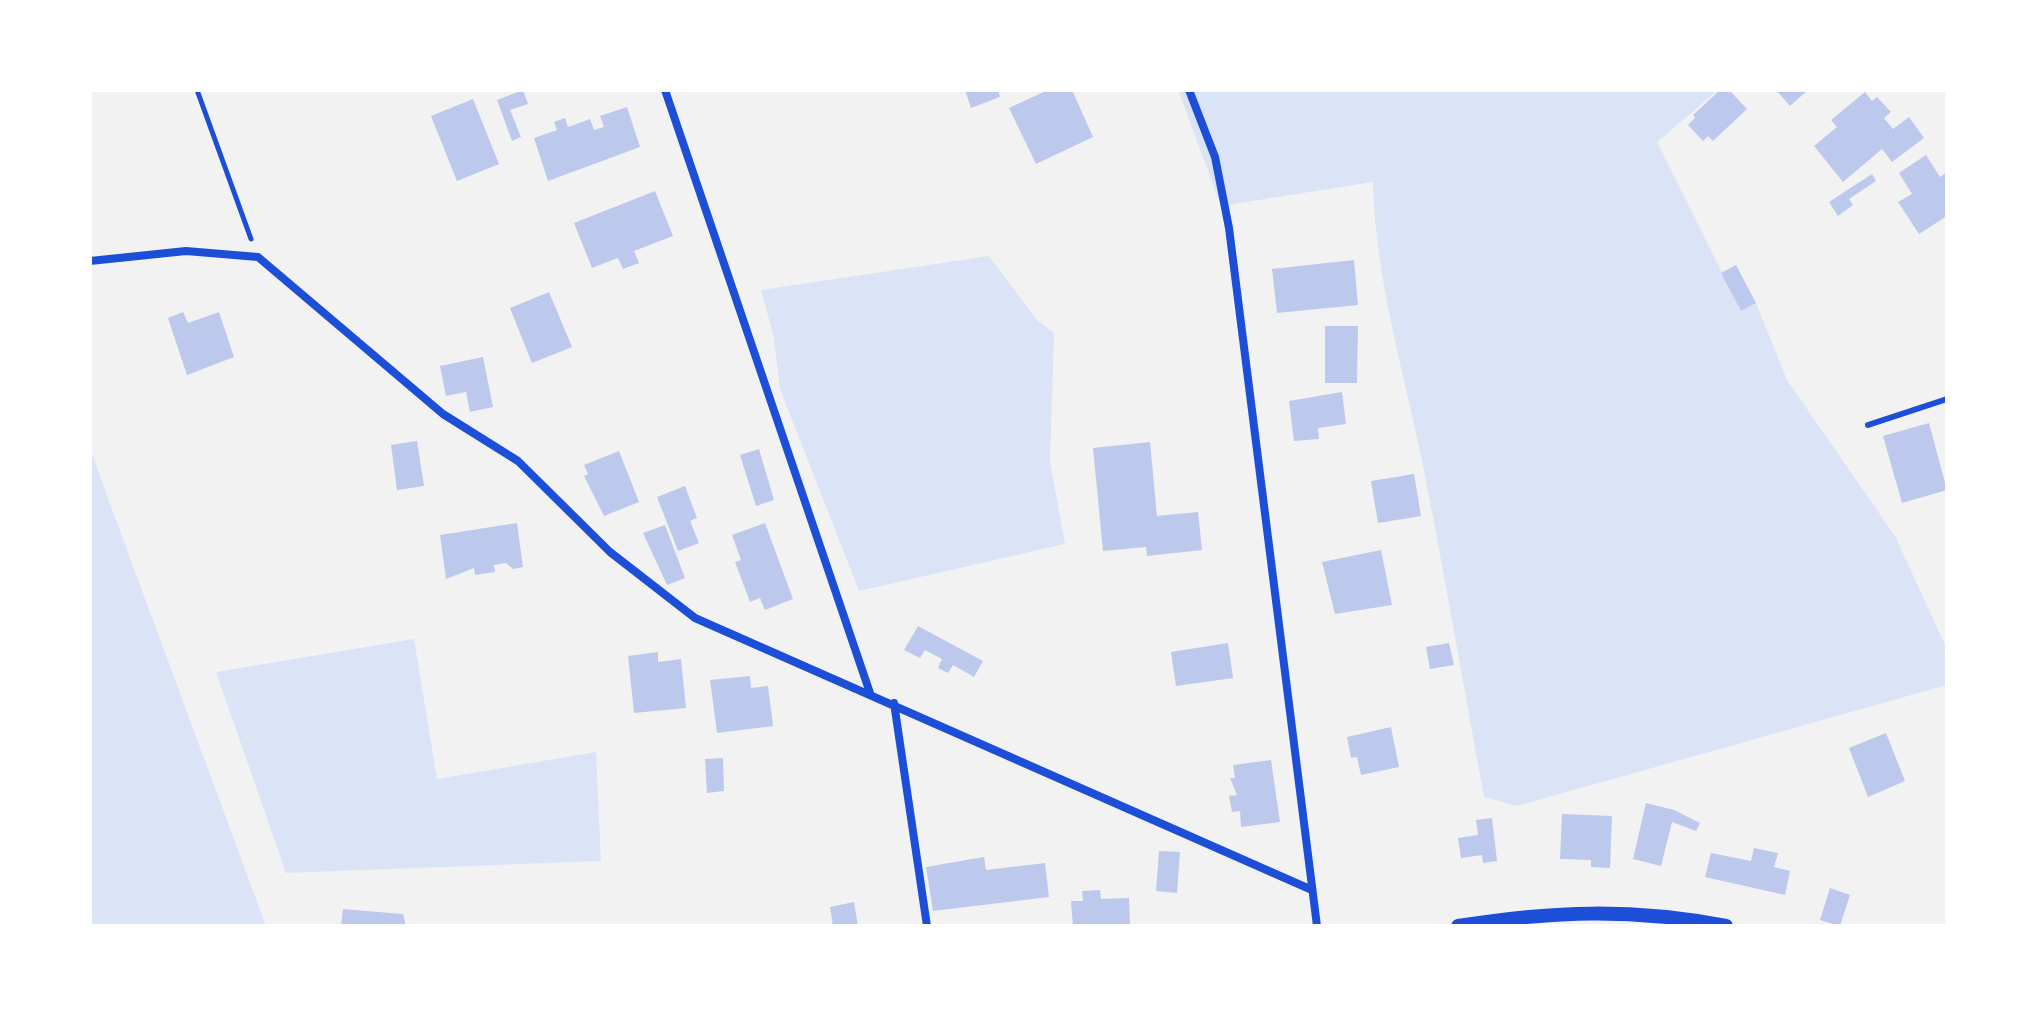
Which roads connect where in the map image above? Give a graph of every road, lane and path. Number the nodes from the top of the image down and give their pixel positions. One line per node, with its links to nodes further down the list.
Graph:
1 (197, 90): 4 (path)
2 (665, 90): 8 (street)
3 (1189, 90): 10 (street)
4 (258, 257): 5 (street); 8 (street)
5 (90, 261)
6 (1947, 399): 7 (lane)
7 (1868, 425)
8 (870, 693): 9 (street)
9 (894, 703): 10 (street); 11 (street)
10 (1312, 890): 12 (street)
11 (927, 926)
12 (1317, 926)
13 (1458, 926): 14 (street)
14 (1726, 926)

